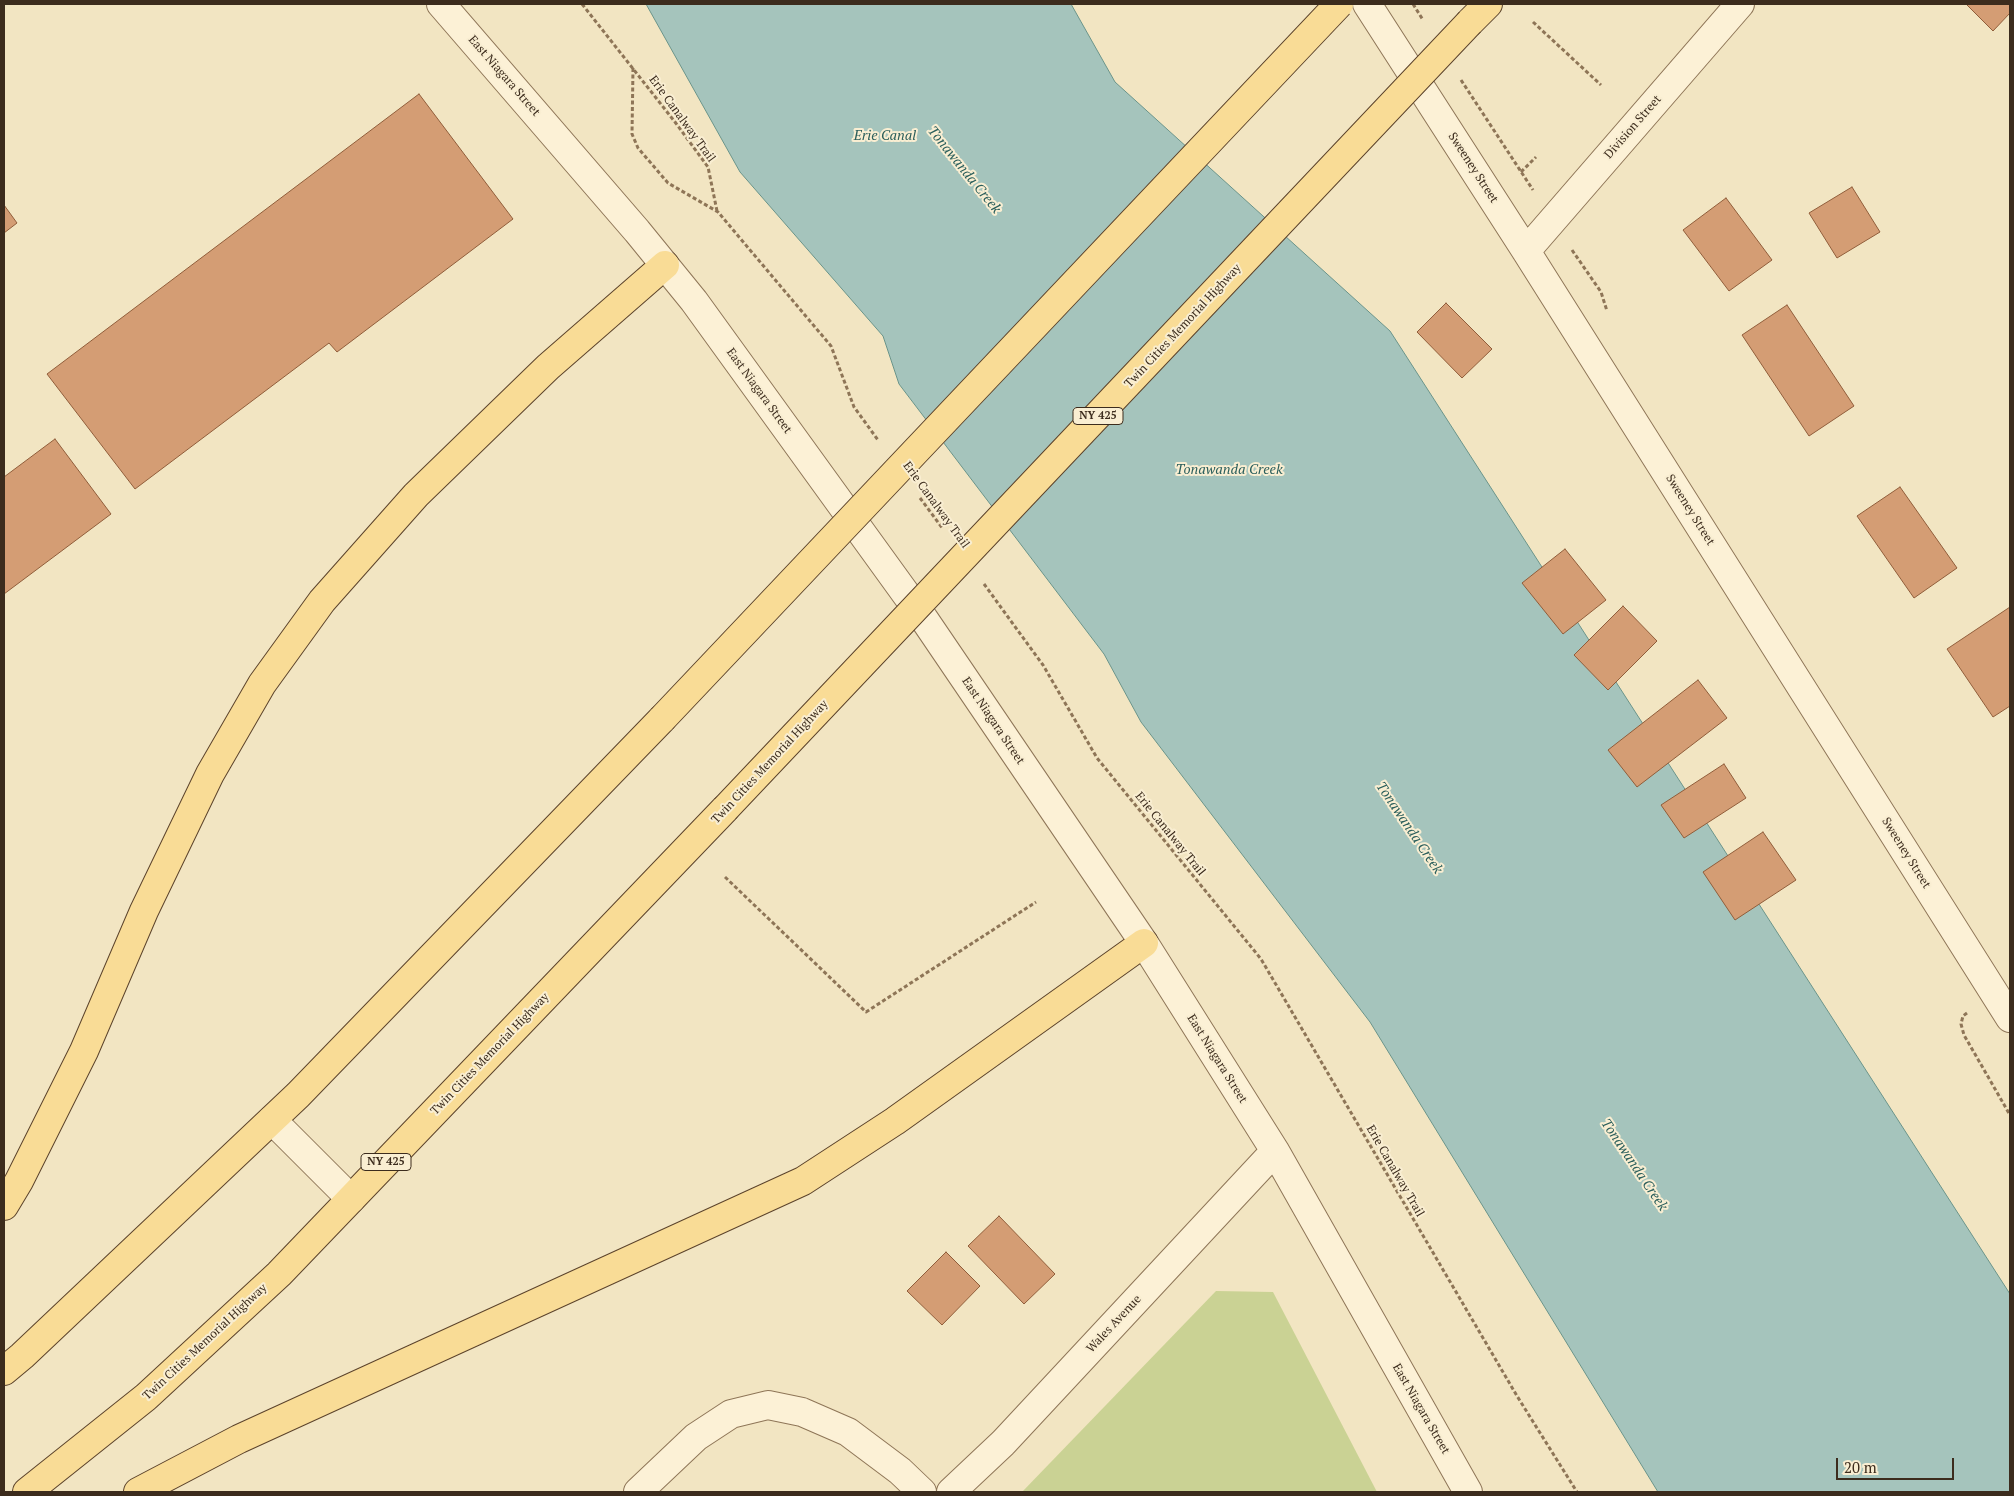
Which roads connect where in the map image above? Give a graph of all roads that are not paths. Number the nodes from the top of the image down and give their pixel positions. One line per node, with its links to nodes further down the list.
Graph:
1 (442, 4): 7 (street, East Niagara Street)
2 (1339, 4): 10 (main road, bridge)
3 (1367, 4): 6 (street, Sweeney Street)
4 (1740, 4): 6 (street, Division Street)
5 (1479, 13): 12 (main road, Twin Cities Memorial Highway / NY 425, bridge)
6 (1526, 251): 9 (street, Sweeney Street)
7 (665, 265): 8 (street, East Niagara Street); 13 (main road)
8 (1144, 943): 11 (street, East Niagara Street); 16 (main road)
9 (2010, 1018)
10 (272, 1120): 12 (street); 14 (main road)
11 (1275, 1152): 19 (street, Wales Avenue); 20 (street, East Niagara Street)
12 (351, 1199): 15 (main road, Twin Cities Memorial Highway / NY 425)
13 (4, 1206)
14 (4, 1371)
15 (27, 1492)
16 (138, 1492)
17 (638, 1492): 18 (street)
18 (922, 1492)
19 (950, 1492)
20 (1468, 1492)

